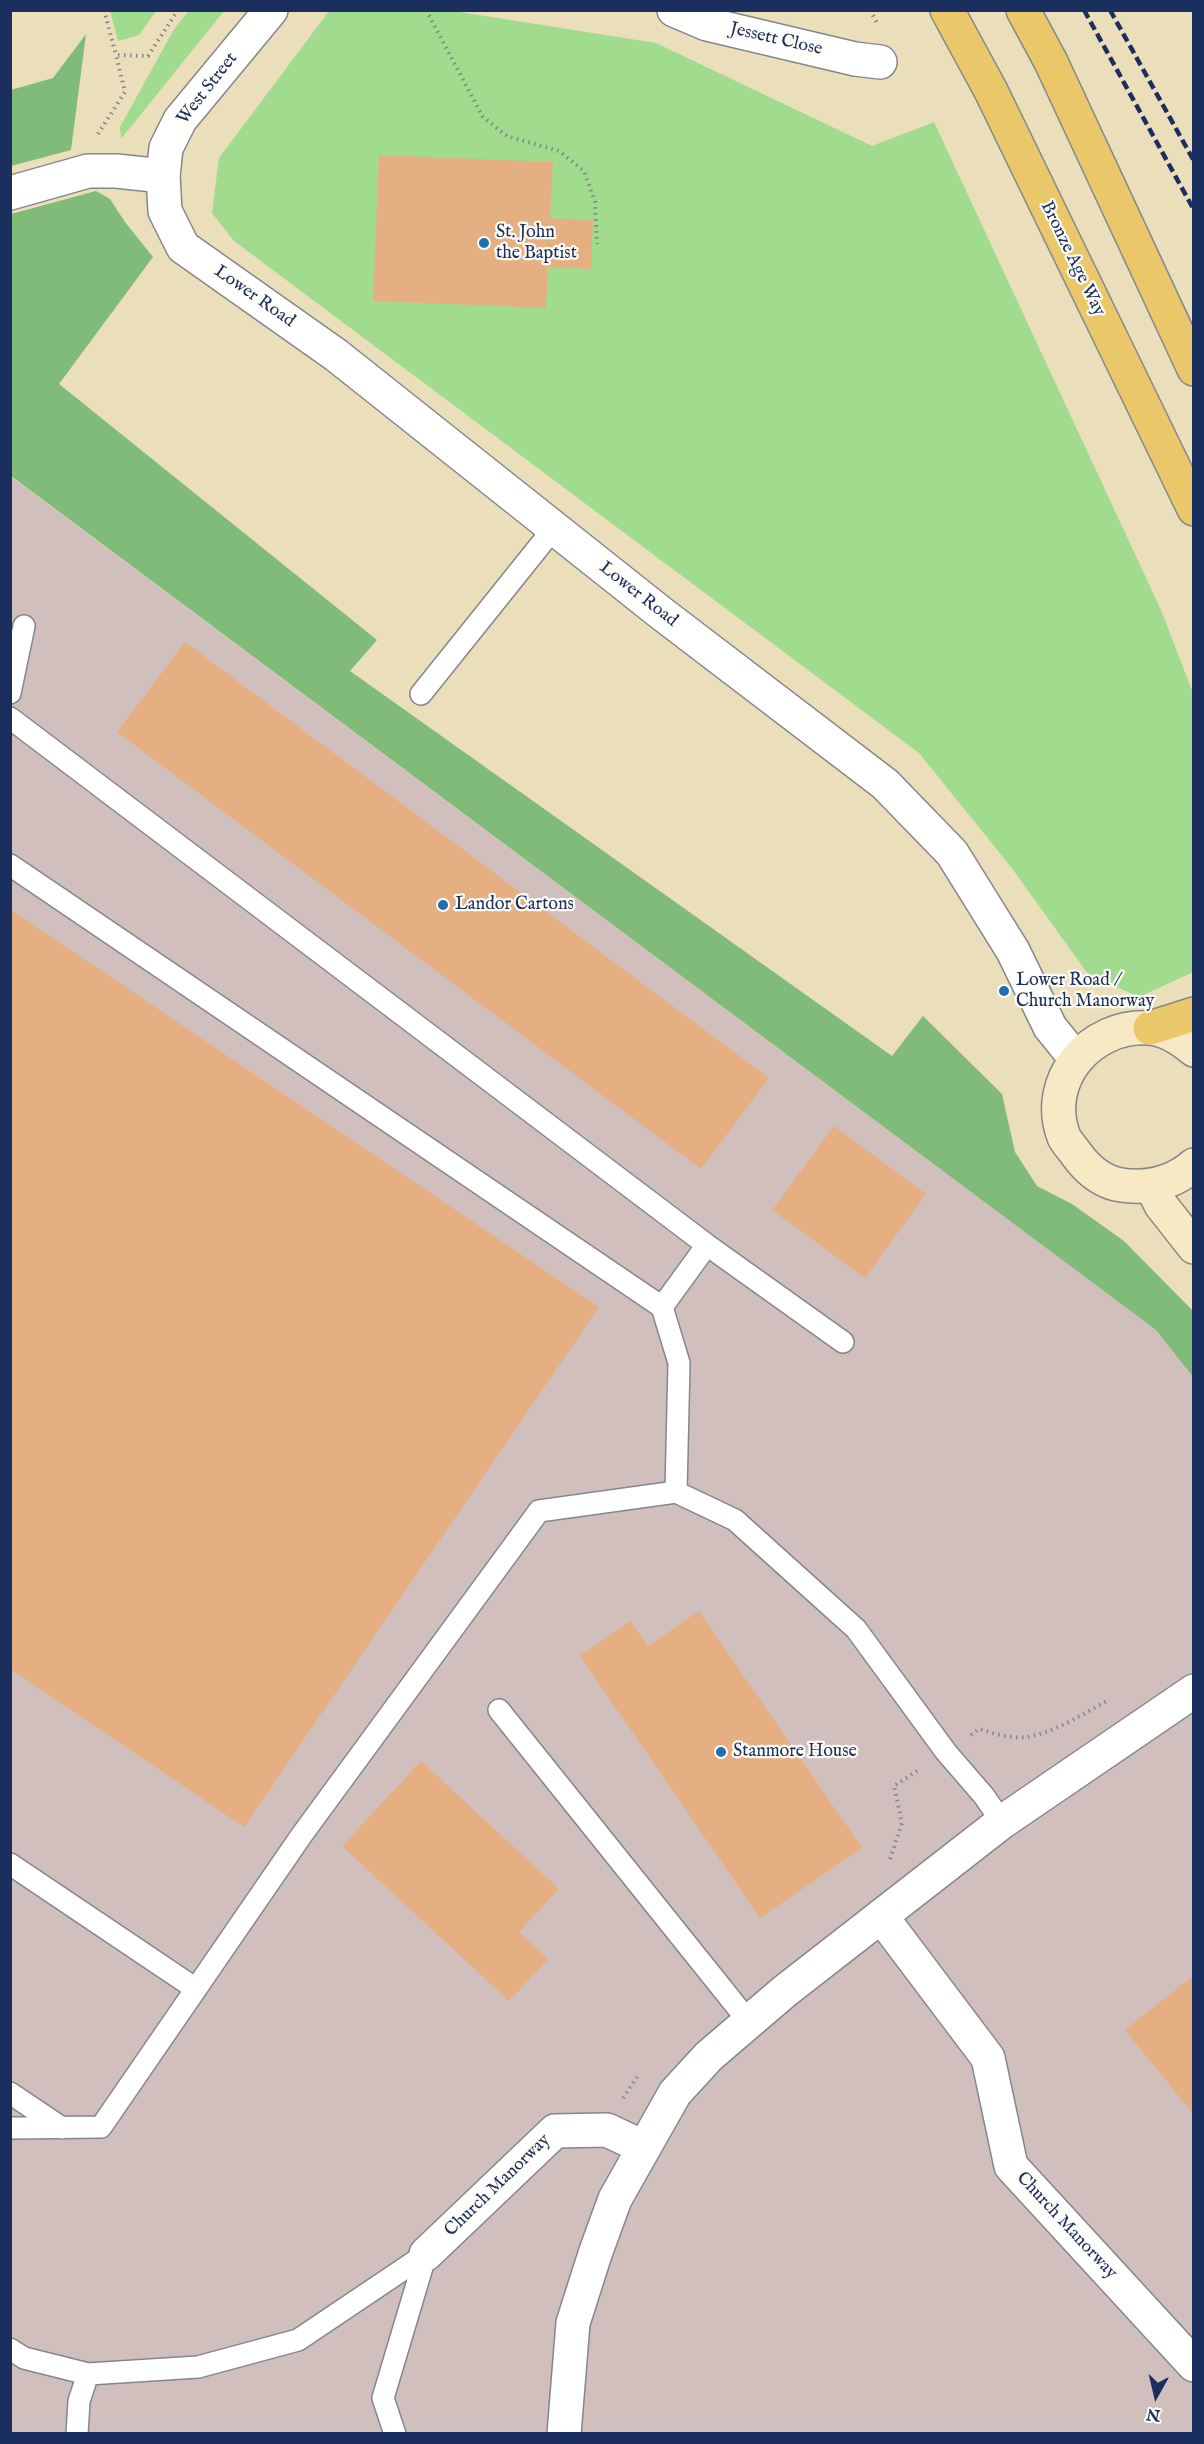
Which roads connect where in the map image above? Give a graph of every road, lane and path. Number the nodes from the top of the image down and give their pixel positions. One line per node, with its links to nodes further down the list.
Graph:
1 (104, 10): 8 (path)
2 (178, 10): 8 (path)
3 (271, 10): 11 (street, West Street)
4 (426, 10): 13 (path)
5 (674, 10): 9 (street, Jessett Close)
6 (947, 10): 15 (main road, Bronze Age Way)
7 (1023, 10): 14 (main road)
8 (116, 55): 10 (path)
9 (880, 62)
10 (93, 142)
11 (163, 176): 12 (street); 16 (street, Lower Road)
12 (10, 193)
13 (597, 244)
14 (1194, 369)
15 (1194, 509)
16 (554, 528): 19 (lane); 25 (street, Lower Road)
17 (24, 626): 18 (lane)
18 (10, 693)
19 (421, 694)
20 (10, 718): 28 (lane)
21 (10, 865): 30 (lane)
22 (1194, 1014): 23 (main road)
23 (1150, 1028): 24 (main road); 25 (main road)
24 (1194, 1050)
25 (1075, 1058): 27 (main road)
26 (1194, 1165): 27 (main road)
27 (1151, 1185): 29 (main road)
28 (707, 1245): 30 (lane); 31 (lane)
29 (1194, 1247)
30 (662, 1307): 32 (lane)
31 (843, 1342)
32 (676, 1492): 38 (lane); 42 (lane)
33 (1194, 1690): 38 (street)
34 (1113, 1697): 36 (path)
35 (499, 1710): 43 (lane)
36 (979, 1729)
37 (894, 1786): 39 (path)
38 (1002, 1821): 41 (street)
39 (902, 1823)
40 (10, 1863): 42 (lane)
41 (881, 1916): 43 (street); 50 (street, Church Manorway)
42 (196, 1989): 46 (lane)
43 (749, 2022): 47 (street)
44 (10, 2093): 46 (lane)
45 (10, 2128): 46 (lane)
46 (62, 2128)
47 (644, 2147): 48 (street, Church Manorway); 54 (street)
48 (426, 2254): 51 (lane); 53 (lane)
49 (10, 2349): 51 (lane)
50 (1194, 2365)
51 (88, 2374): 52 (lane)
52 (77, 2433)
53 (395, 2433)
54 (564, 2433)

